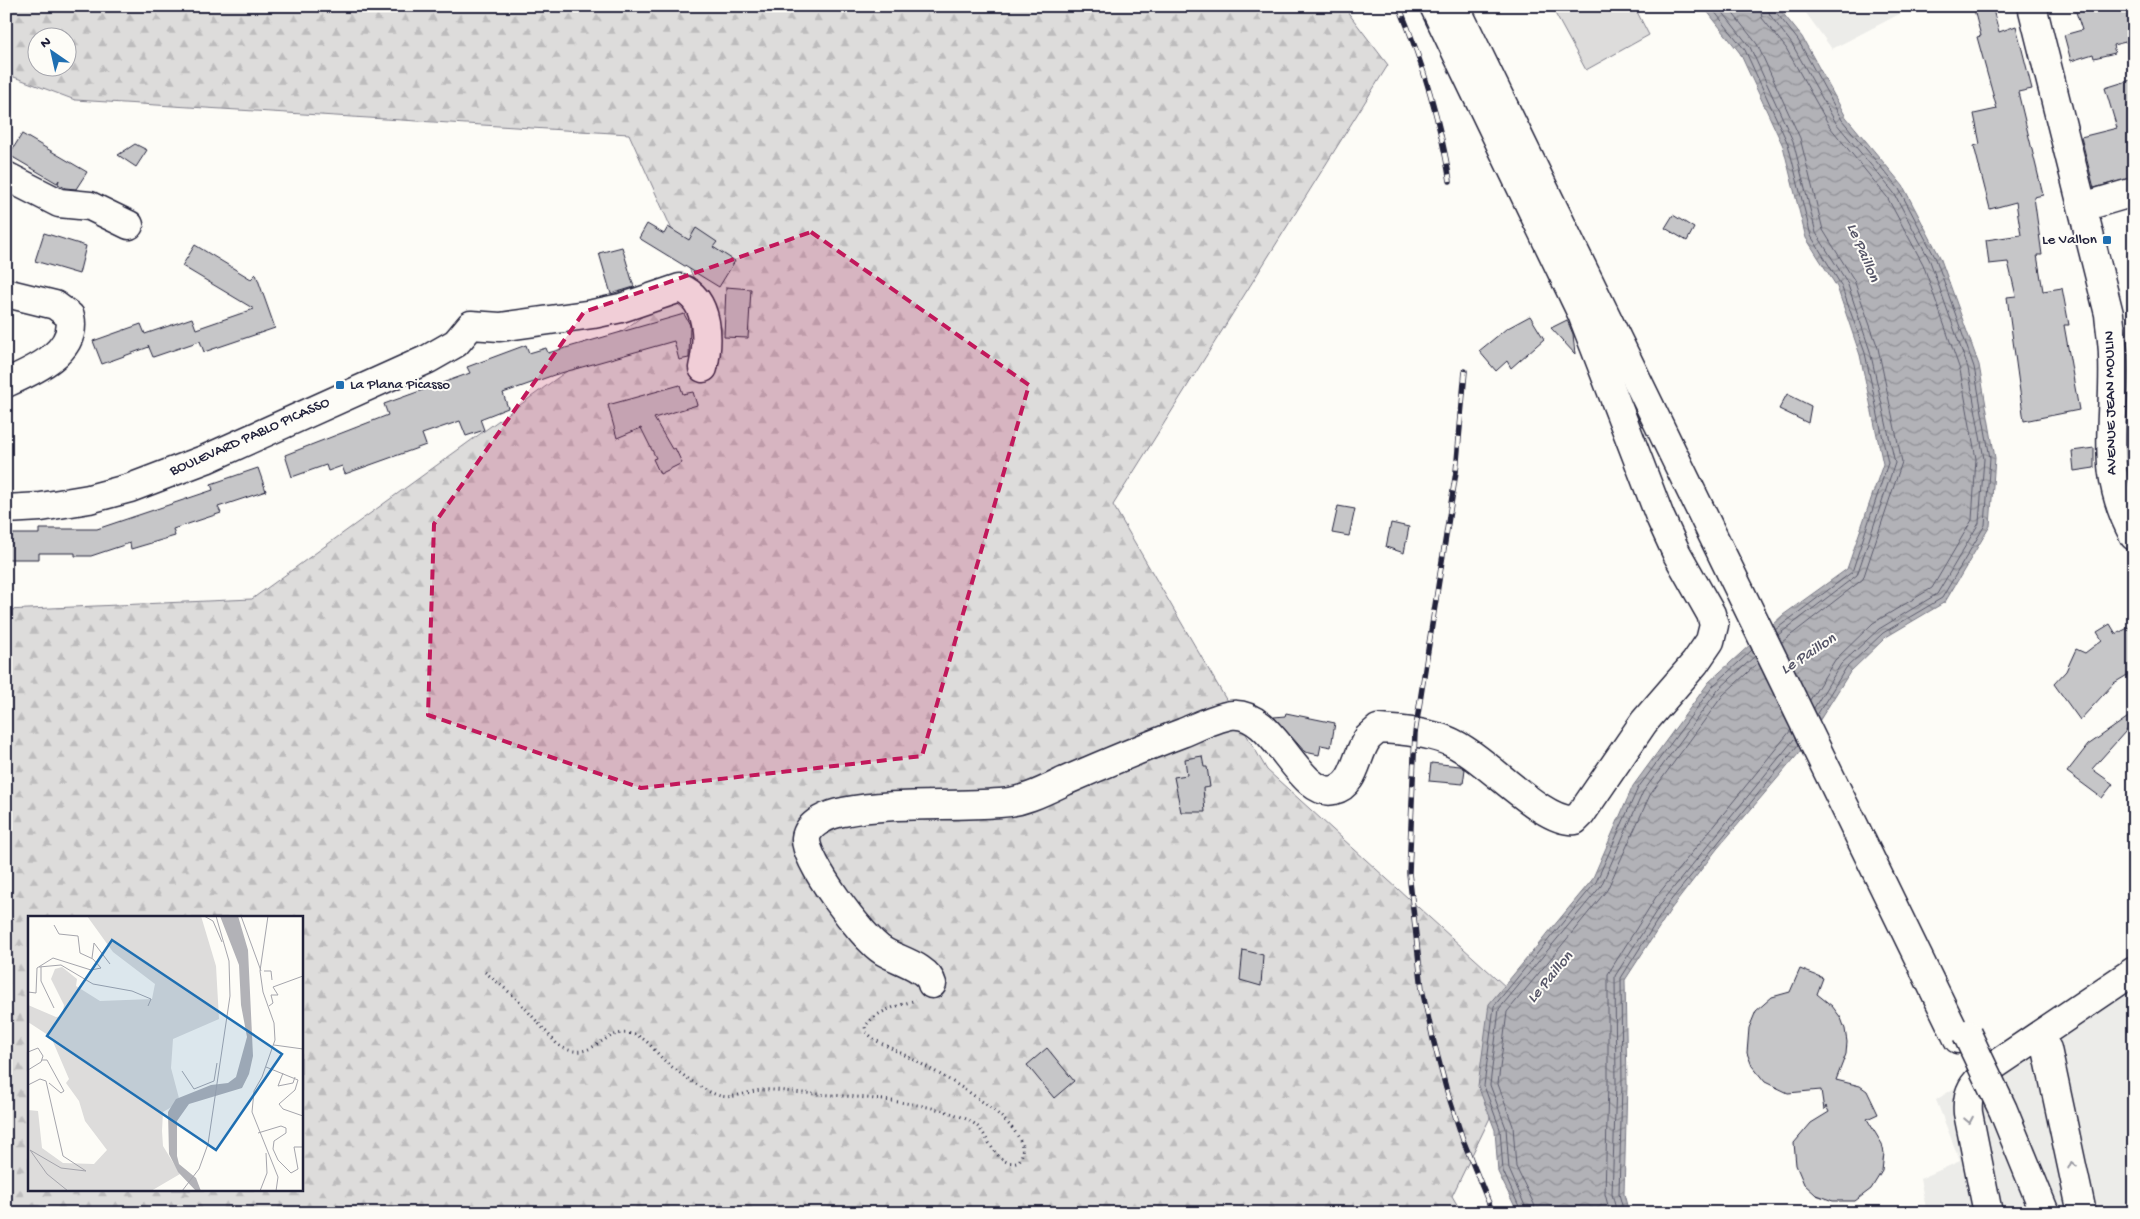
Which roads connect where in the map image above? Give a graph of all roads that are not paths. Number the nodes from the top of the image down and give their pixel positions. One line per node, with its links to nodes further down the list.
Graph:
1 (1434, 6): 16 (street)
2 (1455, 6): 14 (street)
3 (1470, 6): 14 (street)
4 (2032, 6): 7 (street, AVENUE JEAN MOULIN)
5 (6, 176): 8 (street)
6 (2134, 192): 7 (street)
7 (2083, 207): 13 (street, AVENUE JEAN MOULIN)
8 (129, 225)
9 (6, 293): 11 (street)
10 (704, 368): 12 (street, BOULEVARD PABLO PICASSO)
11 (6, 383)
12 (6, 509)
13 (2134, 536)
14 (1735, 567): 17 (street)
15 (2134, 971): 18 (street)
16 (932, 984)
17 (1963, 1037): 20 (street); 21 (street, bridge)
18 (2039, 1037): 19 (street, one-way to 19); 22 (street, one-way to 18)
19 (1988, 1213)
20 (2034, 1213)
21 (2045, 1213)
22 (2082, 1213)

